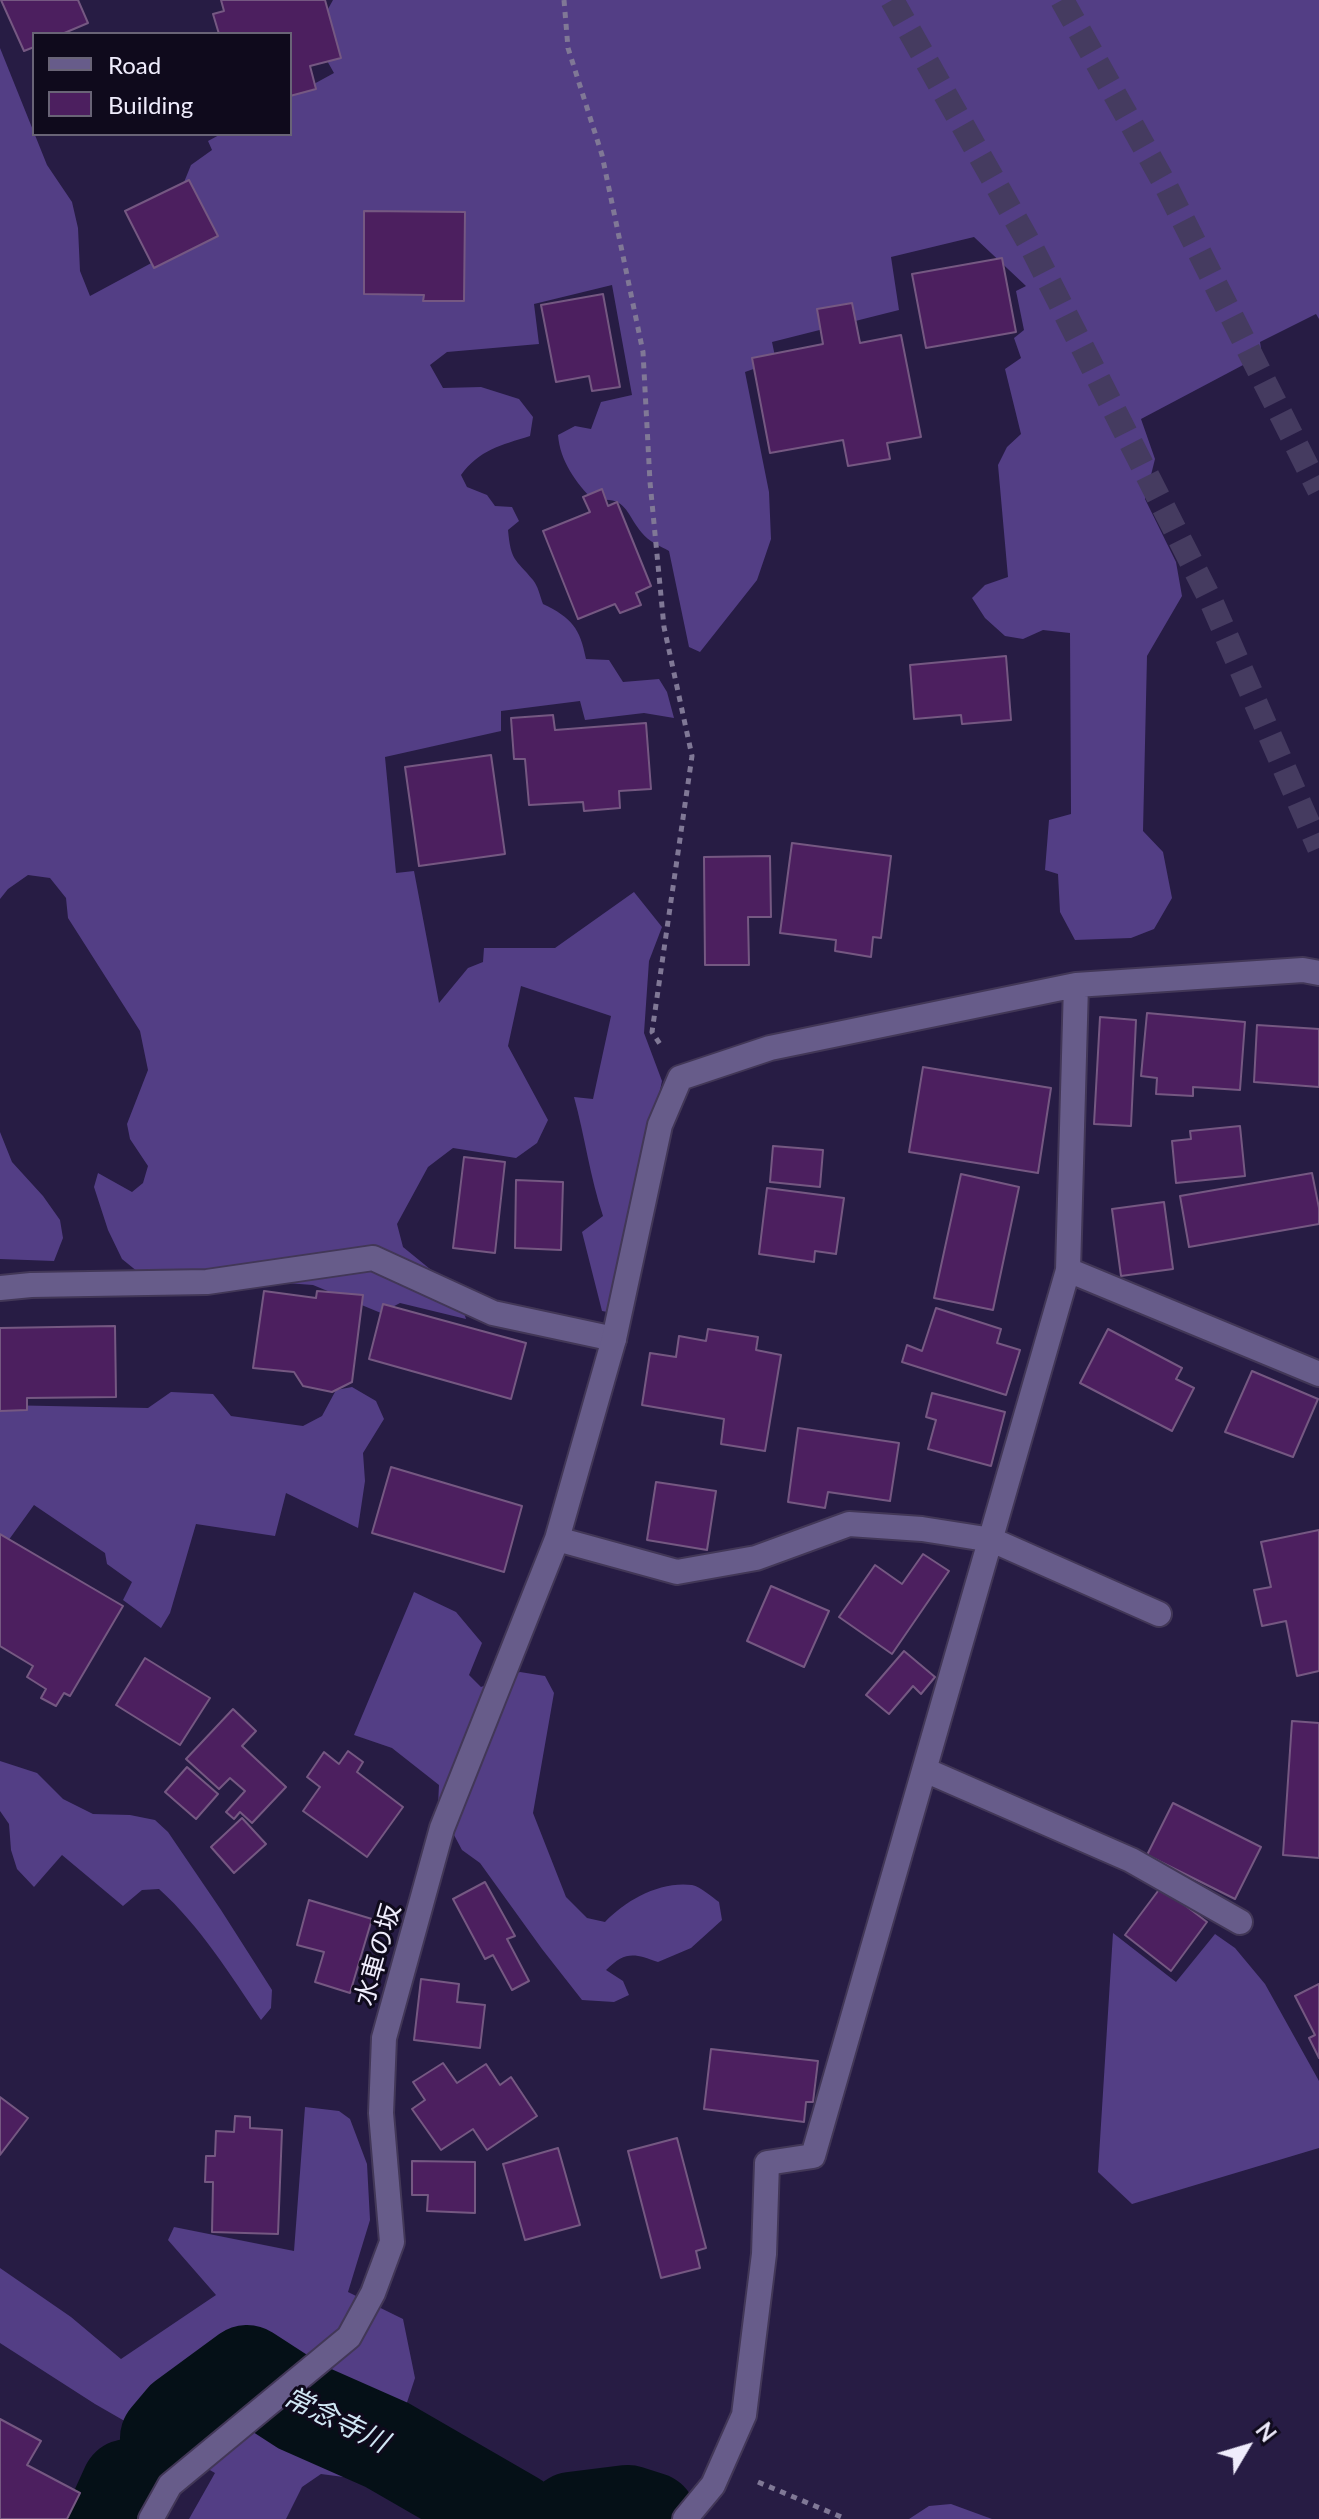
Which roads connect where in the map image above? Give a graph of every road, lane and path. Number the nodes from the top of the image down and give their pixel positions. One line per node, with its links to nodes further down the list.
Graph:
1 (564, 0): 4 (path)
2 (1319, 973): 3 (street)
3 (1076, 985): 4 (street); 5 (street)
4 (680, 1078): 7 (street, 水車の坂)
5 (1068, 1270): 8 (street); 10 (street)
6 (0, 1288): 7 (street)
7 (614, 1339): 9 (street, 水車の坂)
8 (1319, 1374)
9 (557, 1539): 10 (street); 15 (street, 水車の坂)
10 (992, 1540): 11 (street); 12 (street)
11 (1159, 1614)
12 (925, 1770): 13 (street); 14 (street)
13 (1240, 1922)
14 (721, 2467): 16 (street); 17 (path)
15 (151, 2519)
16 (685, 2519)
17 (846, 2519)

